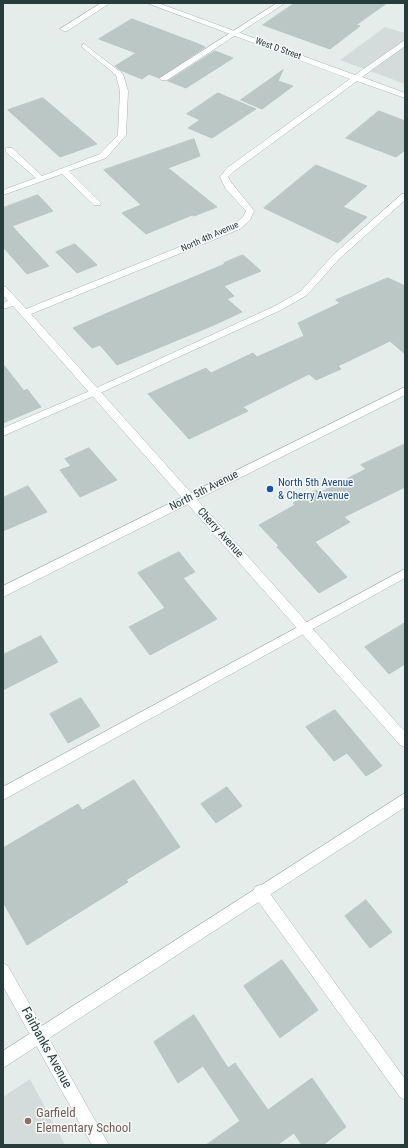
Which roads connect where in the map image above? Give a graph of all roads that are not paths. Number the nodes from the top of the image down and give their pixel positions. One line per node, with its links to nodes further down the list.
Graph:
1 (106, 3): 4 (street)
2 (151, 3): 5 (street, West D Street)
3 (282, 3): 5 (lane)
4 (64, 29)
5 (235, 34): 8 (lane); 9 (street, West D Street)
6 (405, 42): 9 (street, North 4th Avenue)
7 (84, 46): 12 (lane)
8 (164, 78)
9 (356, 78): 10 (street, West D Street); 20 (street, North 4th Avenue)
10 (405, 96)
11 (9, 150): 13 (lane)
12 (63, 170): 13 (lane); 16 (lane)
13 (40, 179): 14 (lane)
14 (3, 193)
15 (405, 196): 22 (lane)
16 (97, 203)
17 (3, 289): 18 (street, Cherry Avenue)
18 (14, 302): 19 (street); 20 (street, Cherry Avenue)
19 (3, 306)
20 (25, 313): 22 (street, Cherry Avenue)
21 (405, 391): 24 (street, North 5th Avenue)
22 (95, 392): 23 (lane); 24 (street, Cherry Avenue)
23 (3, 432)
24 (189, 498): 26 (street, North 5th Avenue); 27 (street, Cherry Avenue)
25 (405, 573): 27 (lane)
26 (3, 592)
27 (306, 629): 28 (street, Cherry Avenue); 29 (lane)
28 (405, 741)
29 (3, 794)
30 (405, 798): 31 (street)
31 (260, 892): 33 (street); 35 (lane)
32 (3, 971): 33 (street, Fairbanks Avenue)
33 (39, 1036): 34 (street); 36 (street, Fairbanks Avenue)
34 (3, 1060)
35 (405, 1092)
36 (101, 1145)

